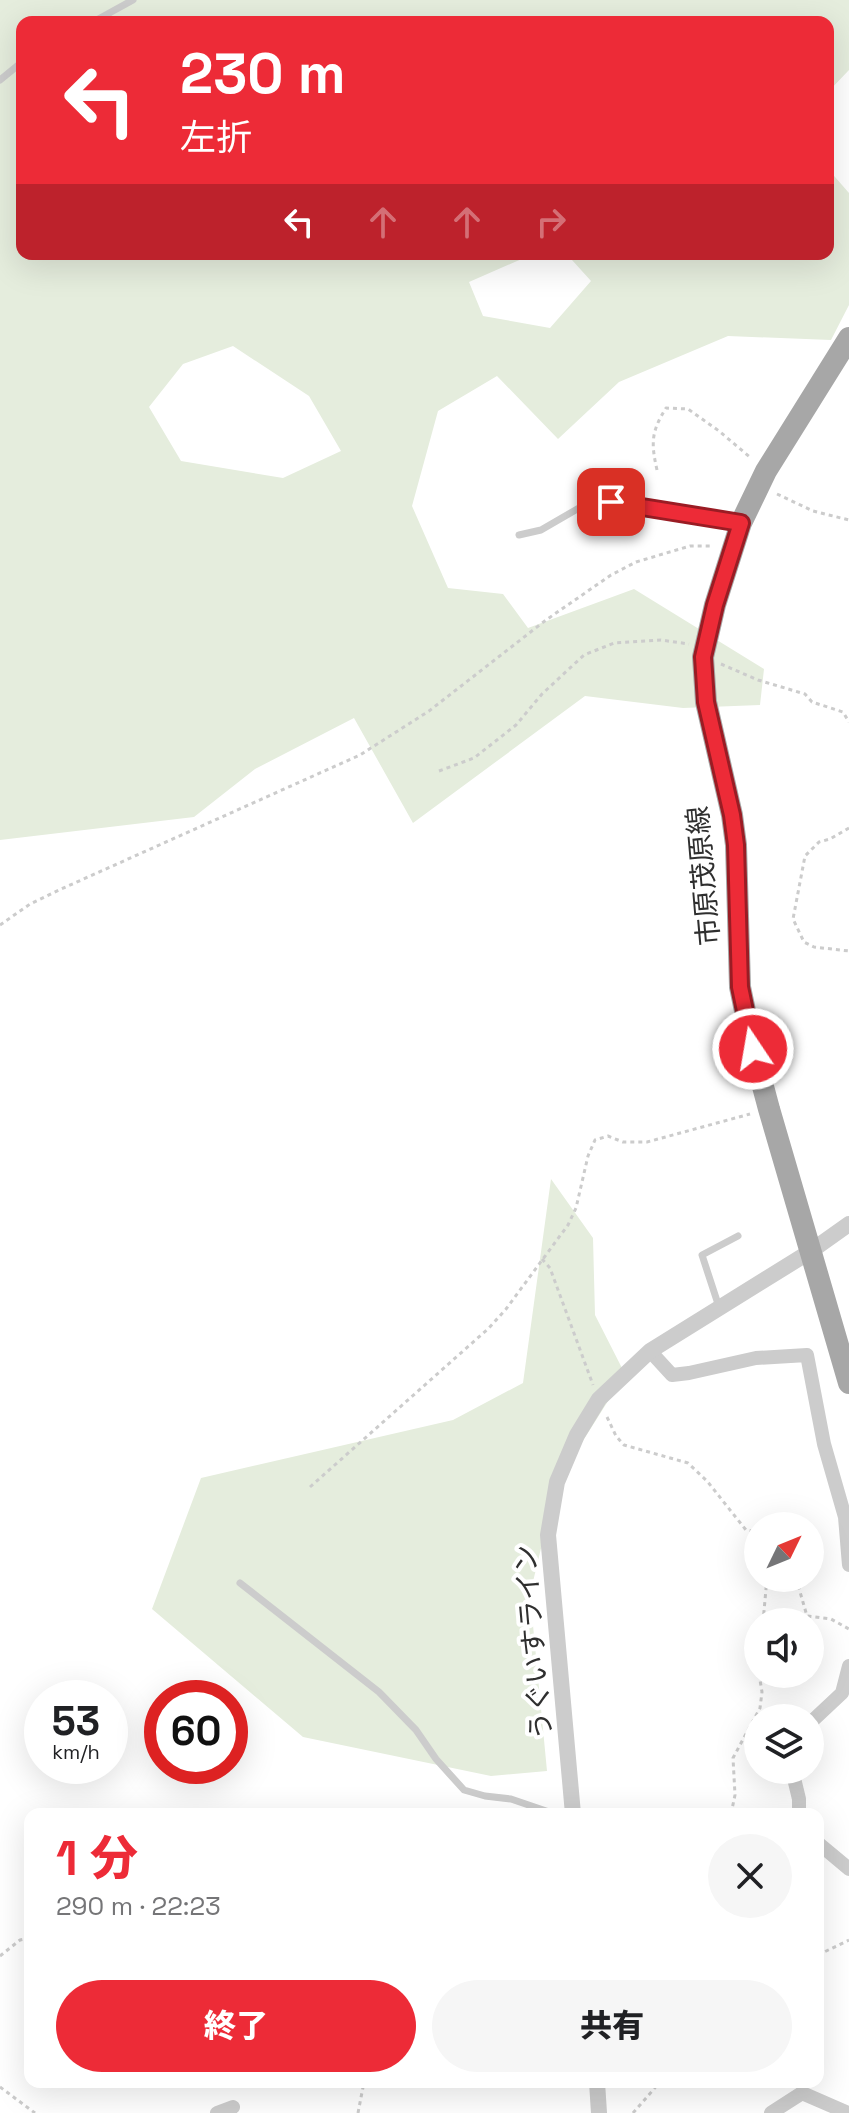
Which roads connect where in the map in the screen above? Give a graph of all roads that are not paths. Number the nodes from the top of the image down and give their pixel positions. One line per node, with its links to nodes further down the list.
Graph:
1 (133, 0): 2 (lane)
2 (104, 16)
3 (16, 67): 4 (lane)
4 (0, 80)
5 (849, 338): 6 (main road, 市原茂原線)
6 (741, 523): 7 (lane); 10 (main road, 市原茂原線)
7 (519, 535)
8 (849, 1224): 10 (street, うぐいすライン)
9 (738, 1236): 11 (lane)
10 (811, 1251): 11 (street, うぐいすライン); 13 (main road, 市原茂原線)
11 (719, 1307): 12 (street, うぐいすライン)
12 (650, 1351): 14 (street); 20 (street, うぐいすライン)
13 (849, 1383)
14 (849, 1565)
15 (240, 1583): 19 (lane)
16 (849, 1666): 17 (street)
17 (824, 1710)
18 (795, 1784): 21 (street)
19 (537, 1808)
20 (572, 1808)
21 (799, 1808)
22 (824, 1848): 23 (street)
23 (849, 1869)
24 (597, 2088): 27 (street)
25 (233, 2107): 26 (street)
26 (217, 2113)
27 (599, 2113)
28 (771, 2113): 29 (street)
29 (848, 2113)

